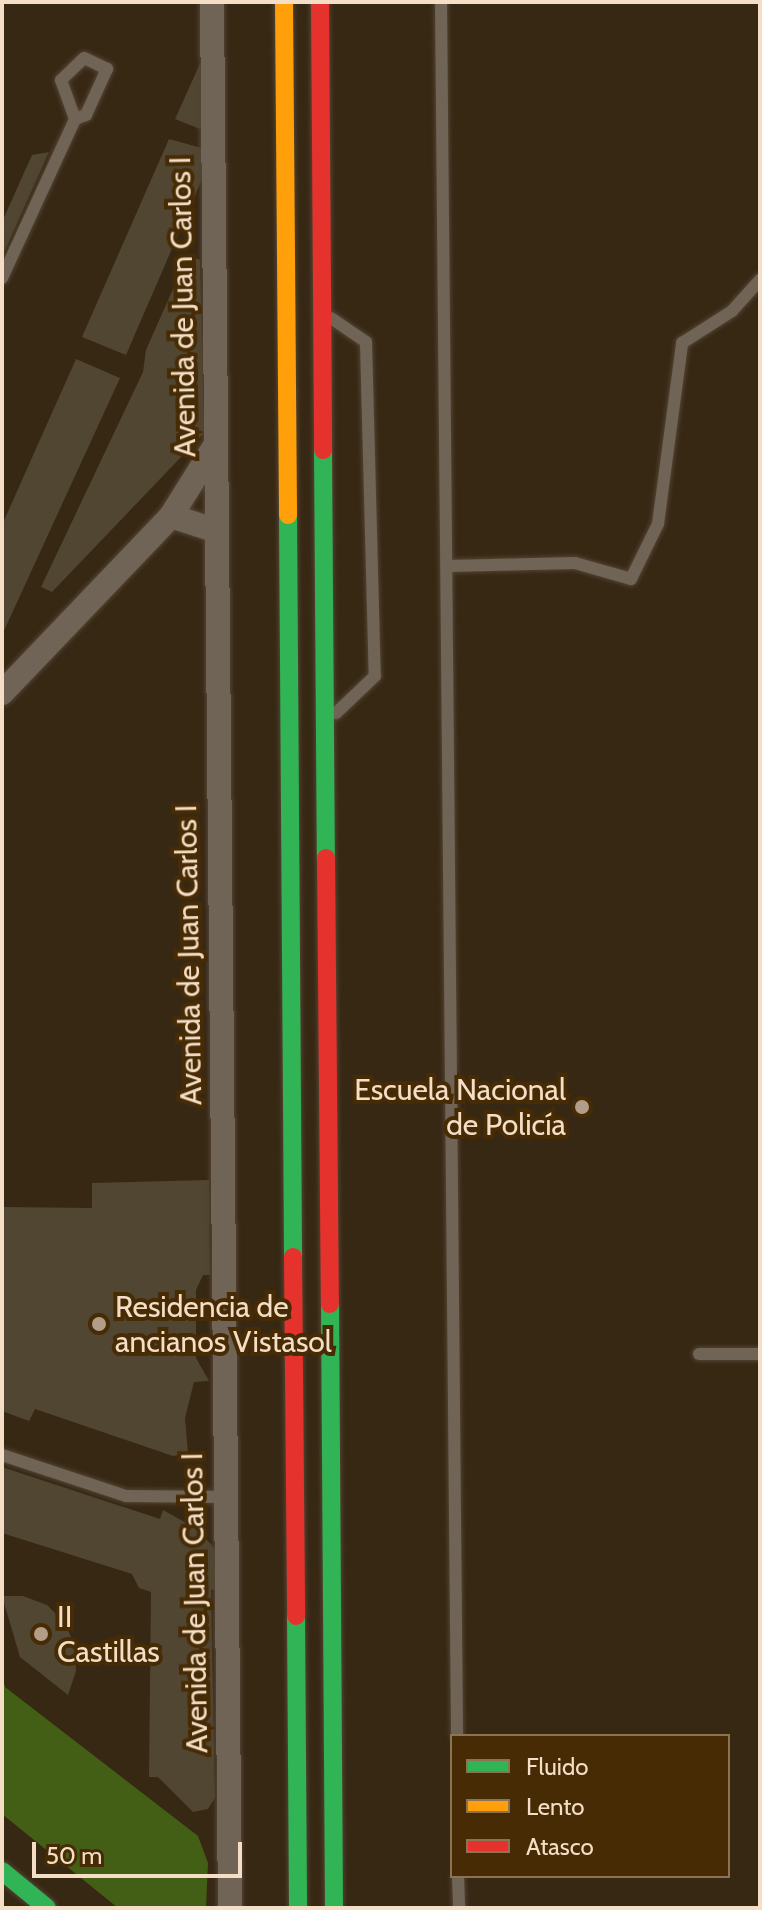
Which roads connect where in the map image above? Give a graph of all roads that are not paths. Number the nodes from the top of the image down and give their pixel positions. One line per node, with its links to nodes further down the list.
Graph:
1 (212, 2): 9 (street, Avenida de Juan Carlos I)
2 (284, 2): 24 (main road)
3 (320, 2): 8 (main road)
4 (441, 2): 12 (lane)
5 (75, 119): 5 (lane); 6 (lane)
6 (2, 278)
7 (760, 280): 12 (lane)
8 (322, 312): 14 (main road); 14 (lane)
9 (216, 444): 10 (street); 11 (street, Avenida de Juan Carlos I)
10 (171, 516): 11 (street); 13 (street)
11 (217, 531): 18 (street, Avenida de Juan Carlos I)
12 (448, 566): 19 (lane)
13 (2, 693)
14 (325, 723): 25 (main road)
15 (699, 1354): 16 (lane)
16 (760, 1354)
17 (2, 1455): 18 (lane)
18 (226, 1497): 23 (street, Avenida de Juan Carlos I)
19 (457, 1734)
20 (2, 1871): 22 (main road)
21 (458, 1878): 26 (lane)
22 (47, 1908)
23 (230, 1908)
24 (298, 1908)
25 (334, 1908)
26 (459, 1908)

